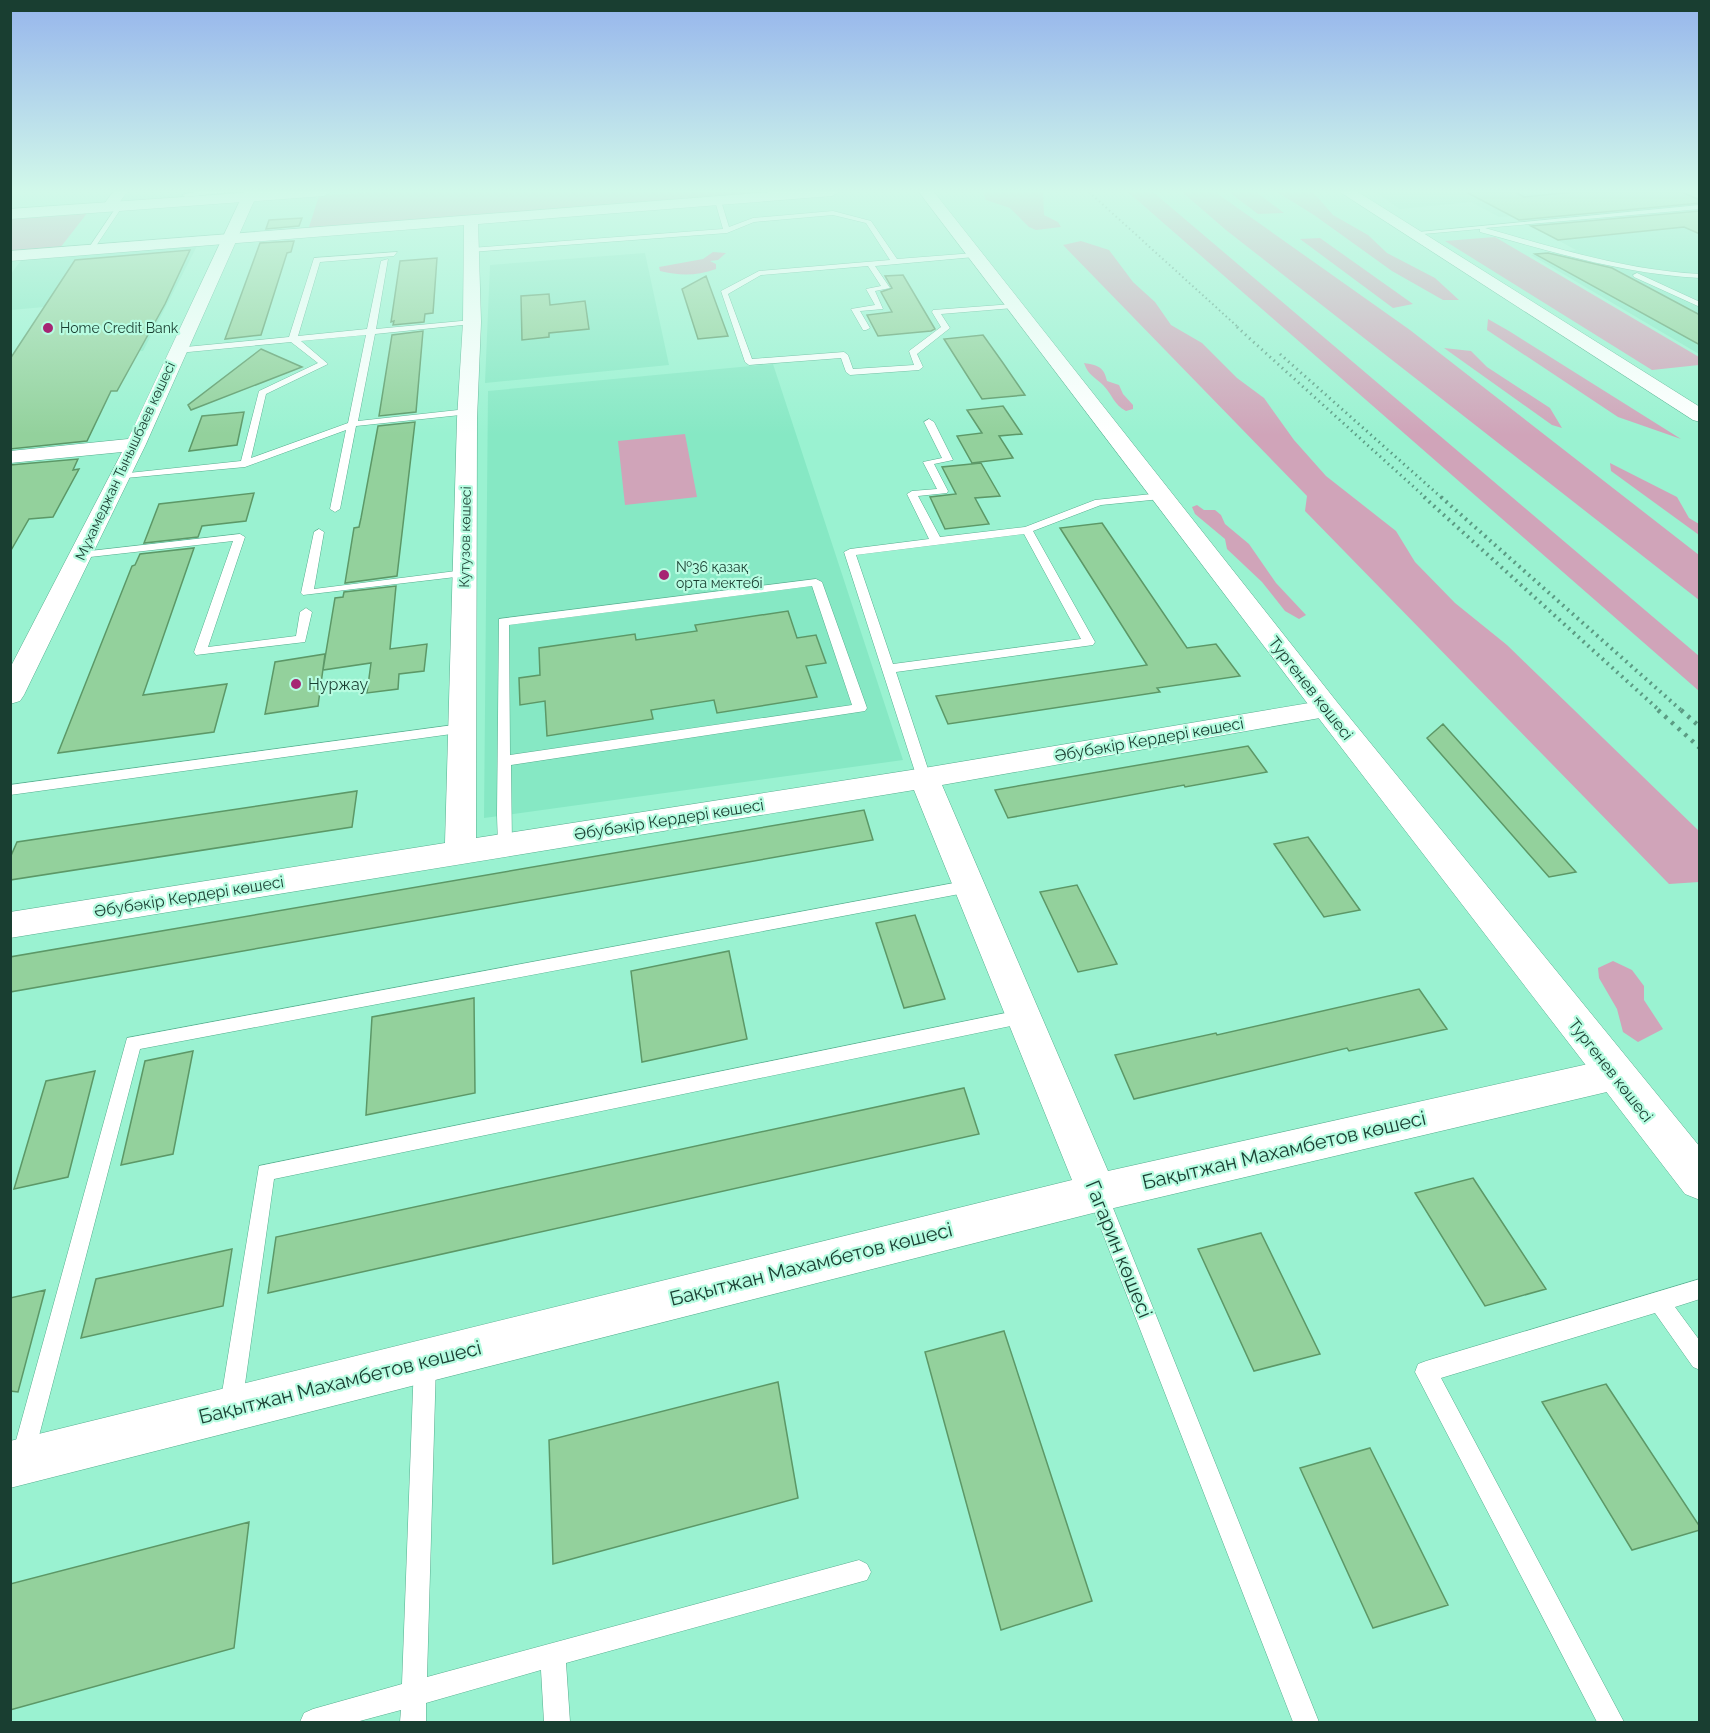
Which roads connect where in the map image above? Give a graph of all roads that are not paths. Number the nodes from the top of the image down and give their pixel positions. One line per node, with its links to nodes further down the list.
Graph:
1 (212, 273): 18 (street, Мұхамеджан Тынышбаев көшесі)
2 (313, 273): 17 (lane)
3 (384, 273): 16 (lane)
4 (471, 273): 14 (street, Кутузов көшесі)
5 (761, 273): 13 (lane)
6 (876, 273): 15 (lane)
7 (988, 273): 13 (main road, Тургенев көшесі)
8 (1476, 273): 20 (main road)
9 (1633, 273): 12 (lane)
10 (1654, 273): 11 (lane)
11 (1700, 276)
12 (1700, 305)
13 (1014, 306): 27 (main road, Тургенев көшесі)
14 (472, 322): 16 (lane); 19 (street, Кутузов көшесі)
15 (866, 328)
16 (372, 331): 17 (lane); 22 (lane)
17 (293, 339): 18 (lane); 25 (lane)
18 (177, 350): 23 (street, Мұхамеджан Тынышбаев көшесі)
19 (467, 412): 22 (lane); 33 (street, Кутузов көшесі)
20 (1700, 416)
21 (928, 422): 31 (lane)
22 (353, 424): 25 (lane); 28 (lane)
23 (136, 444): 24 (street); 26 (street, Мұхамеджан Тынышбаев көшесі)
24 (10, 457)
25 (245, 464): 26 (lane)
26 (119, 477): 32 (street, Мұхамеджан Тынышбаев көшесі)
27 (1161, 496): 29 (lane); 37 (main road, Тургенев көшесі)
28 (335, 509)
29 (1027, 530): 31 (lane); 35 (lane)
30 (319, 532): 33 (lane)
31 (936, 542): 35 (lane)
32 (81, 555): 34 (lane); 36 (street, Мұхамеджан Тынышбаев көшесі)
33 (464, 573): 38 (street, Кутузов көшесі)
34 (306, 612)
35 (888, 669): 40 (lane)
36 (10, 694)
37 (1327, 709): 40 (street, Әбубәкір Кердері көшесі); 47 (main road, Тургенев көшесі)
38 (461, 729): 41 (lane); 43 (street, Кутузов көшесі)
39 (504, 761): 39 (lane); 42 (lane)
40 (924, 778): 42 (street, Әбубәкір Кердері көшесі); 44 (street, Гагарин көшесі)
41 (10, 790)
42 (505, 846): 43 (street, Әбубәкір Кердері көшесі)
43 (460, 854): 45 (street, Әбубәкір Кердері көшесі)
44 (970, 886): 46 (street, Гагарин көшесі); 55 (lane)
45 (10, 925)
46 (1025, 1016): 49 (street, Гагарин көшесі); 54 (lane)
47 (1615, 1075): 48 (main road, Тургенев көшесі); 49 (street, Бақытжан Махамбетов көшесі)
48 (1700, 1180)
49 (1097, 1193): 53 (street, Бақытжан Махамбетов көшесі); 62 (lane, Гагарин көшесі)
50 (1700, 1289): 51 (lane)
51 (1659, 1301): 52 (lane); 63 (lane)
52 (1700, 1360)
53 (425, 1361): 54 (street, Бақытжан Махамбетов көшесі); 58 (lane)
54 (230, 1410): 55 (street, Бақытжан Махамбетов көшесі)
55 (16, 1463)
56 (859, 1572): 57 (lane)
57 (553, 1654): 58 (lane); 61 (lane)
58 (414, 1694): 59 (lane); 60 (lane)
59 (313, 1722)
60 (413, 1722)
61 (557, 1722)
62 (1306, 1722)
63 (1611, 1722)

